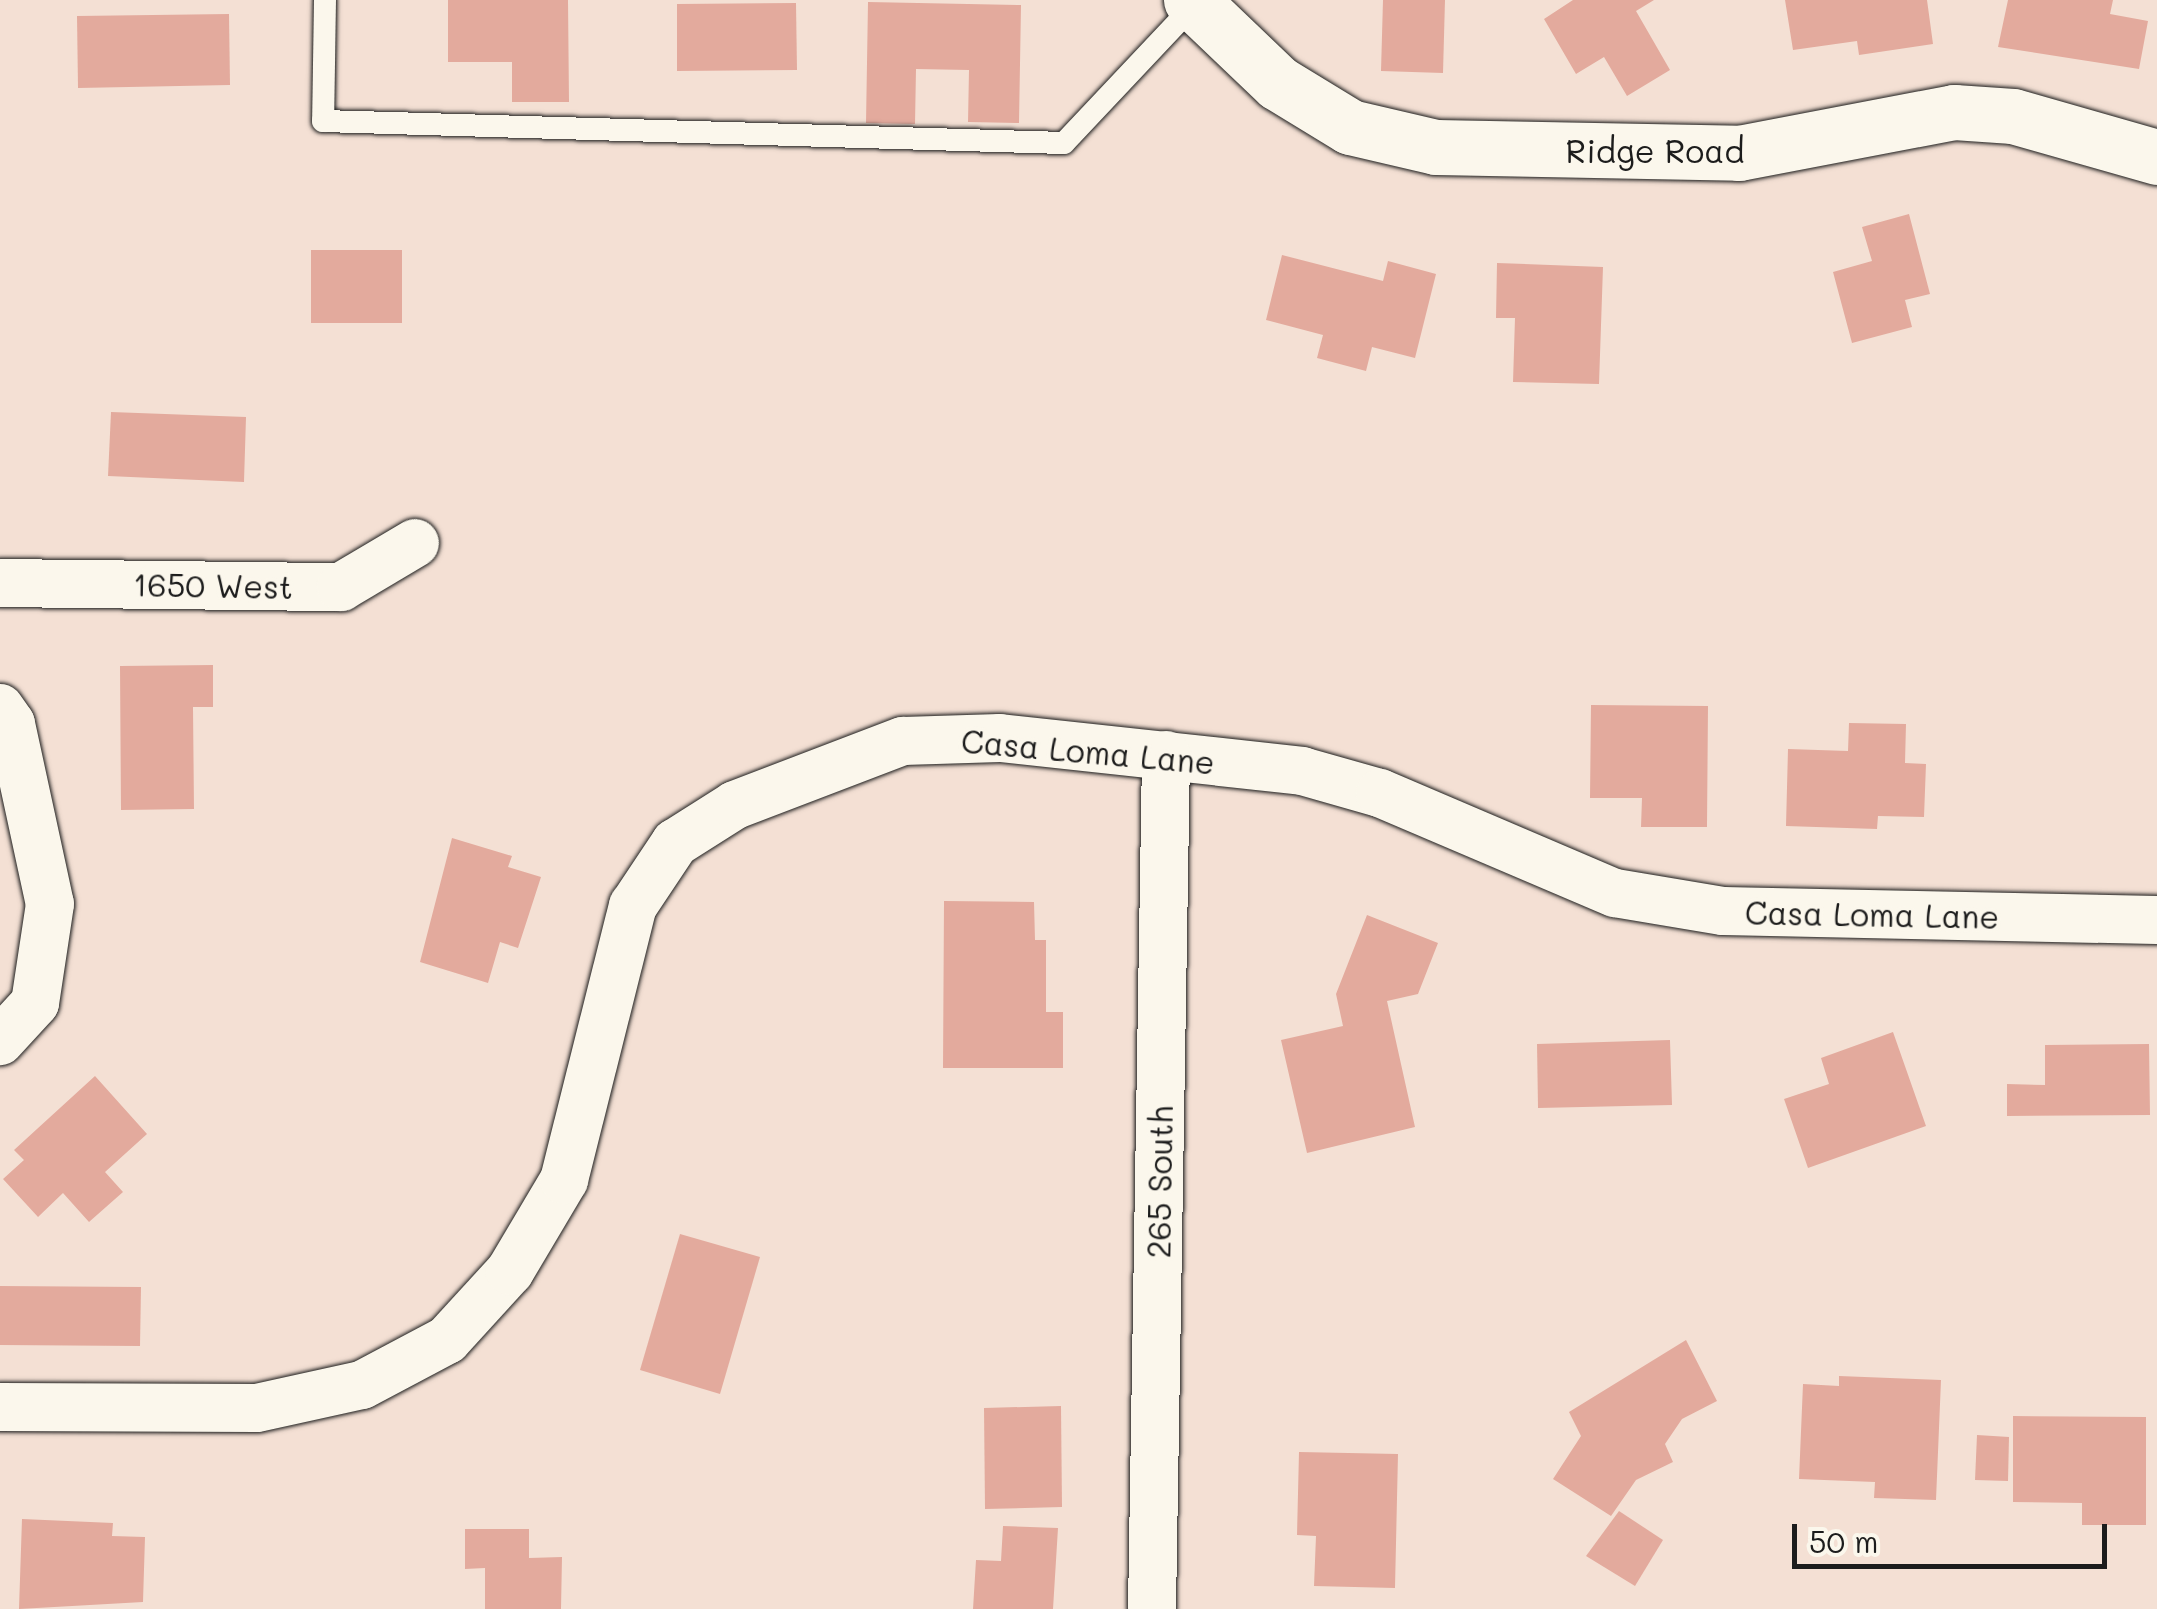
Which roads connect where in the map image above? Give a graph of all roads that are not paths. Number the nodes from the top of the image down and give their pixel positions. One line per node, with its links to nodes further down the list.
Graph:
1 (325, 0): 2 (lane)
2 (1193, 2): 3 (street, Ridge Road)
3 (2157, 157)
4 (414, 544): 5 (street, 1650 West)
5 (0, 583)
6 (0, 708): 9 (street)
7 (1166, 755): 8 (street, Casa Loma Lane); 10 (street, Casa Loma Lane); 11 (street, 265 South)
8 (2157, 920)
9 (0, 1041)
10 (0, 1407)
11 (1152, 1609)

